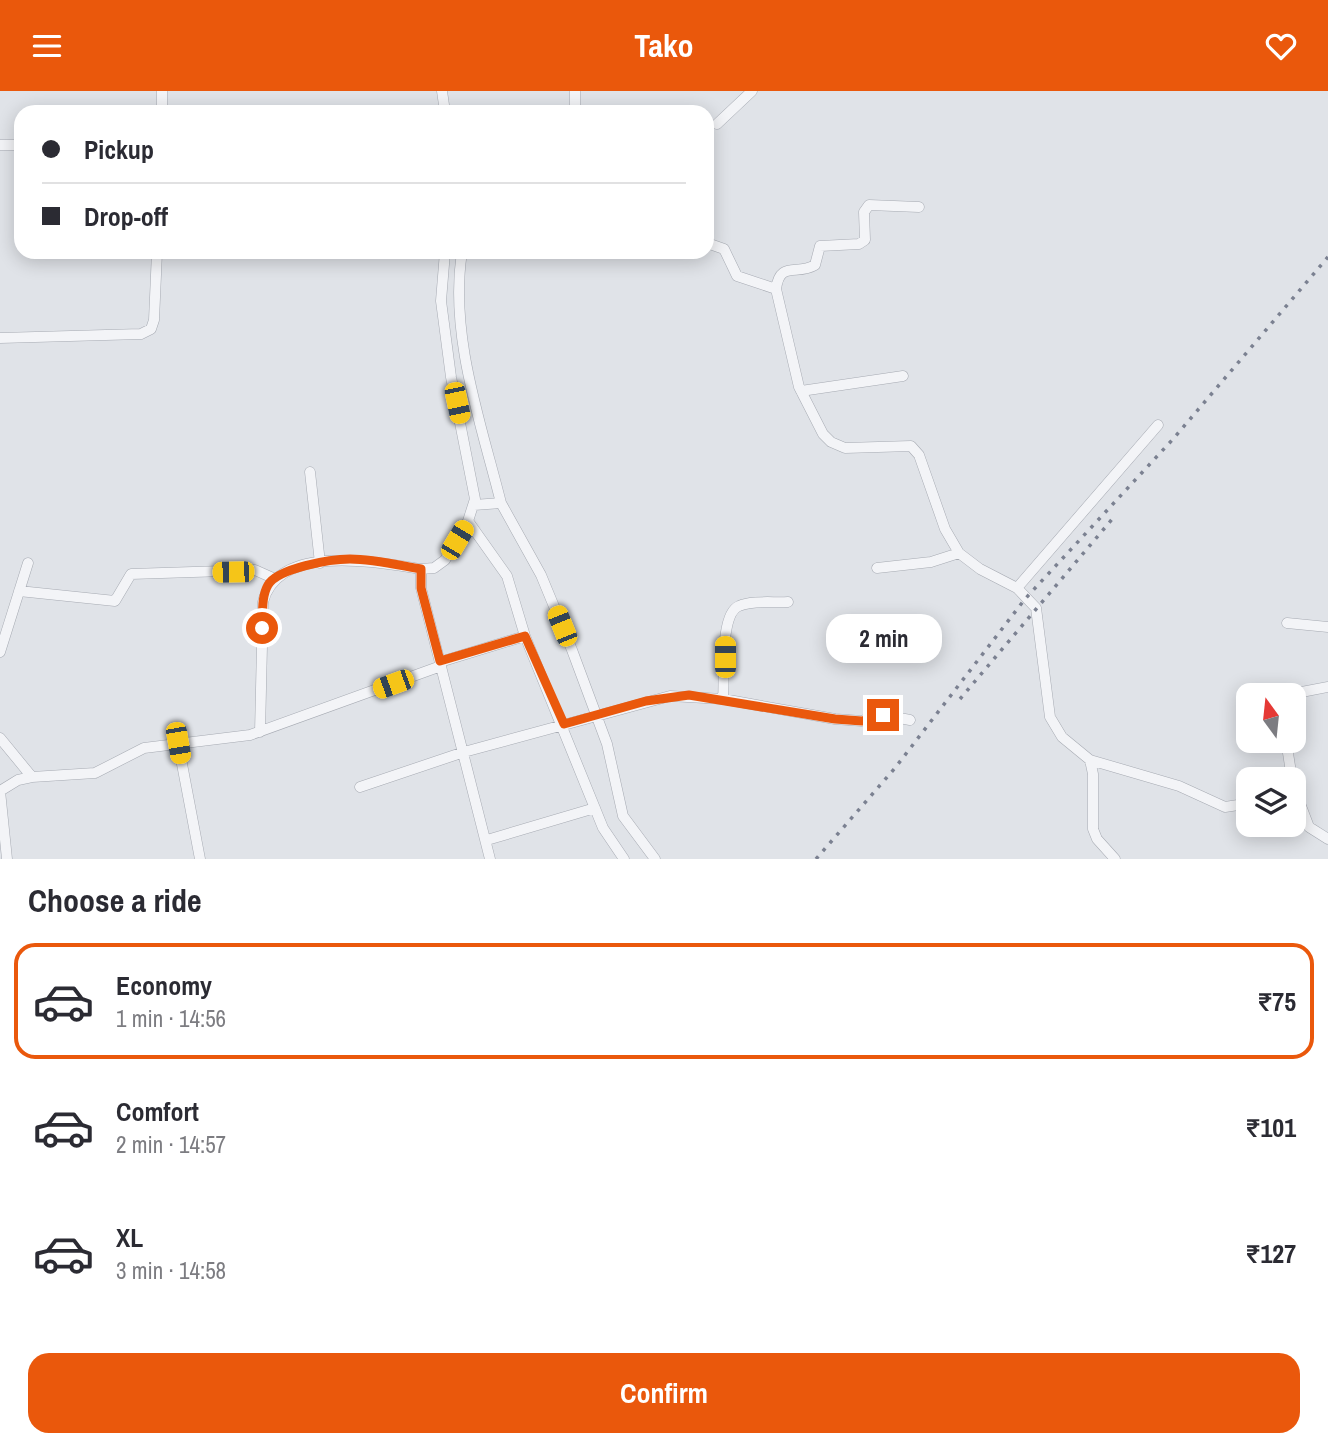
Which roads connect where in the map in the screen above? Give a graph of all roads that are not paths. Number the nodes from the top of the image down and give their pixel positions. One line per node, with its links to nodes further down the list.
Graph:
1 (752, 91): 2 (street)
2 (717, 124)
3 (919, 207): 8 (street)
4 (714, 245): 8 (street)
5 (157, 259): 9 (street)
6 (444, 259): 15 (street)
7 (462, 259): 14 (street)
8 (776, 289): 11 (street)
9 (0, 338)
10 (903, 376): 11 (street)
11 (801, 391): 17 (street)
12 (1158, 425): 23 (street)
13 (310, 472): 19 (street)
14 (494, 503): 15 (street); 34 (street)
15 (474, 505): 16 (street)
16 (468, 521): 21 (street); 28 (street)
17 (960, 553): 20 (street); 23 (street)
18 (28, 563): 24 (street)
19 (320, 563): 21 (street); 22 (street)
20 (877, 568)
21 (421, 569): 30 (street)
22 (273, 578): 24 (street); 37 (street)
23 (1017, 588): 41 (street)
24 (19, 591): 29 (street)
25 (788, 602): 33 (street)
26 (1287, 623): 27 (street)
27 (1328, 627)
28 (525, 636): 30 (street); 36 (street)
29 (0, 652)
30 (440, 664): 37 (street); 40 (street)
31 (1328, 687): 32 (street)
32 (1306, 691)
33 (723, 699): 34 (street); 35 (street)
34 (591, 716): 36 (street); 53 (street)
35 (910, 720)
36 (564, 724): 40 (street); 45 (street)
37 (260, 732): 39 (street)
38 (0, 738): 42 (street)
39 (178, 743): 42 (street); 50 (street)
40 (464, 752): 43 (street); 48 (street)
41 (1090, 760): 44 (street); 54 (street)
42 (32, 777): 49 (street)
43 (360, 787)
44 (1236, 805)
45 (595, 808): 48 (street); 52 (street)
46 (1306, 819): 47 (street)
47 (1328, 839)
48 (487, 840): 51 (street)
49 (7, 859)
50 (200, 859)
51 (491, 859)
52 (624, 859)
53 (654, 859)
54 (1115, 859)

